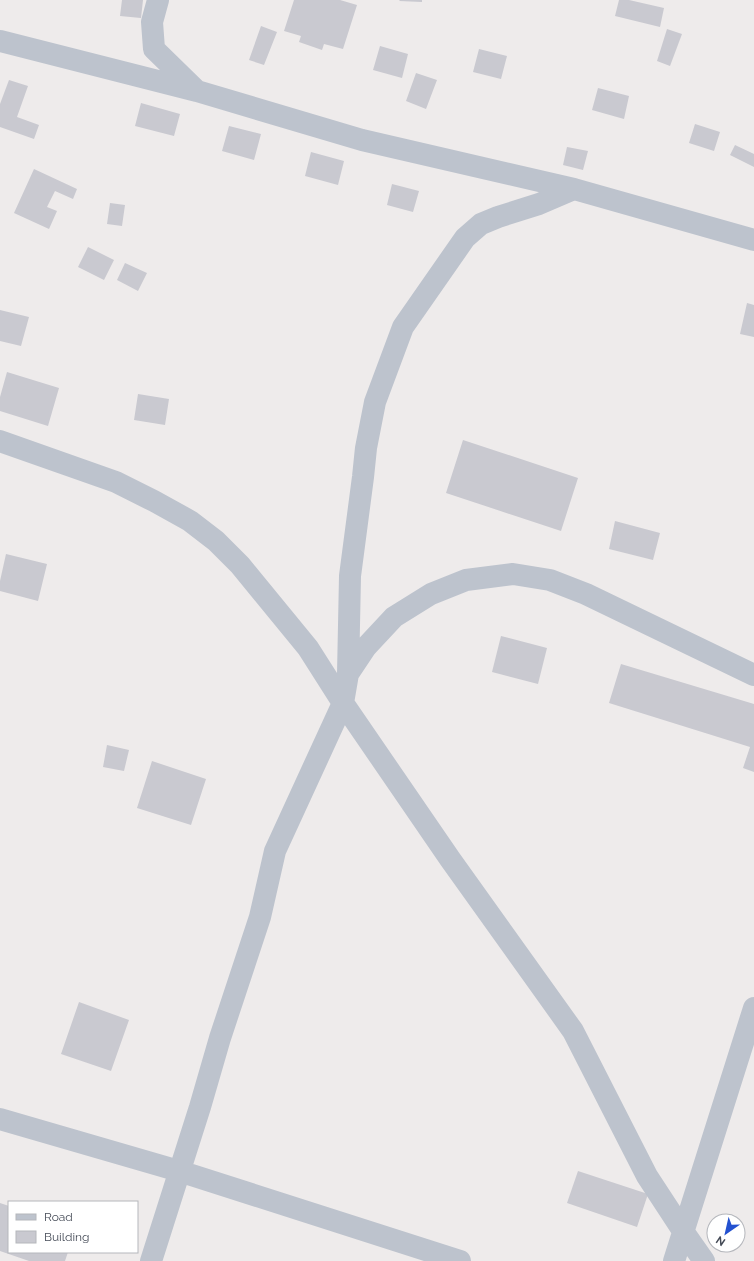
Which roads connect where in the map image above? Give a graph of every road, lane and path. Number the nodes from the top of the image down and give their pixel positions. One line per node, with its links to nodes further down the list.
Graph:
1 (158, 0): 3 (street)
2 (0, 41): 3 (street)
3 (197, 91): 4 (street)
4 (574, 189): 5 (street); 7 (street)
5 (754, 240)
6 (0, 441): 9 (street)
7 (348, 674): 8 (street); 9 (street)
8 (754, 675)
9 (343, 703): 12 (street); 13 (street)
10 (754, 1008): 13 (street)
11 (0, 1119): 12 (street)
12 (179, 1171): 14 (street); 15 (street)
13 (683, 1231): 16 (street); 17 (street)
14 (152, 1261)
15 (460, 1261)
16 (674, 1261)
17 (704, 1261)

